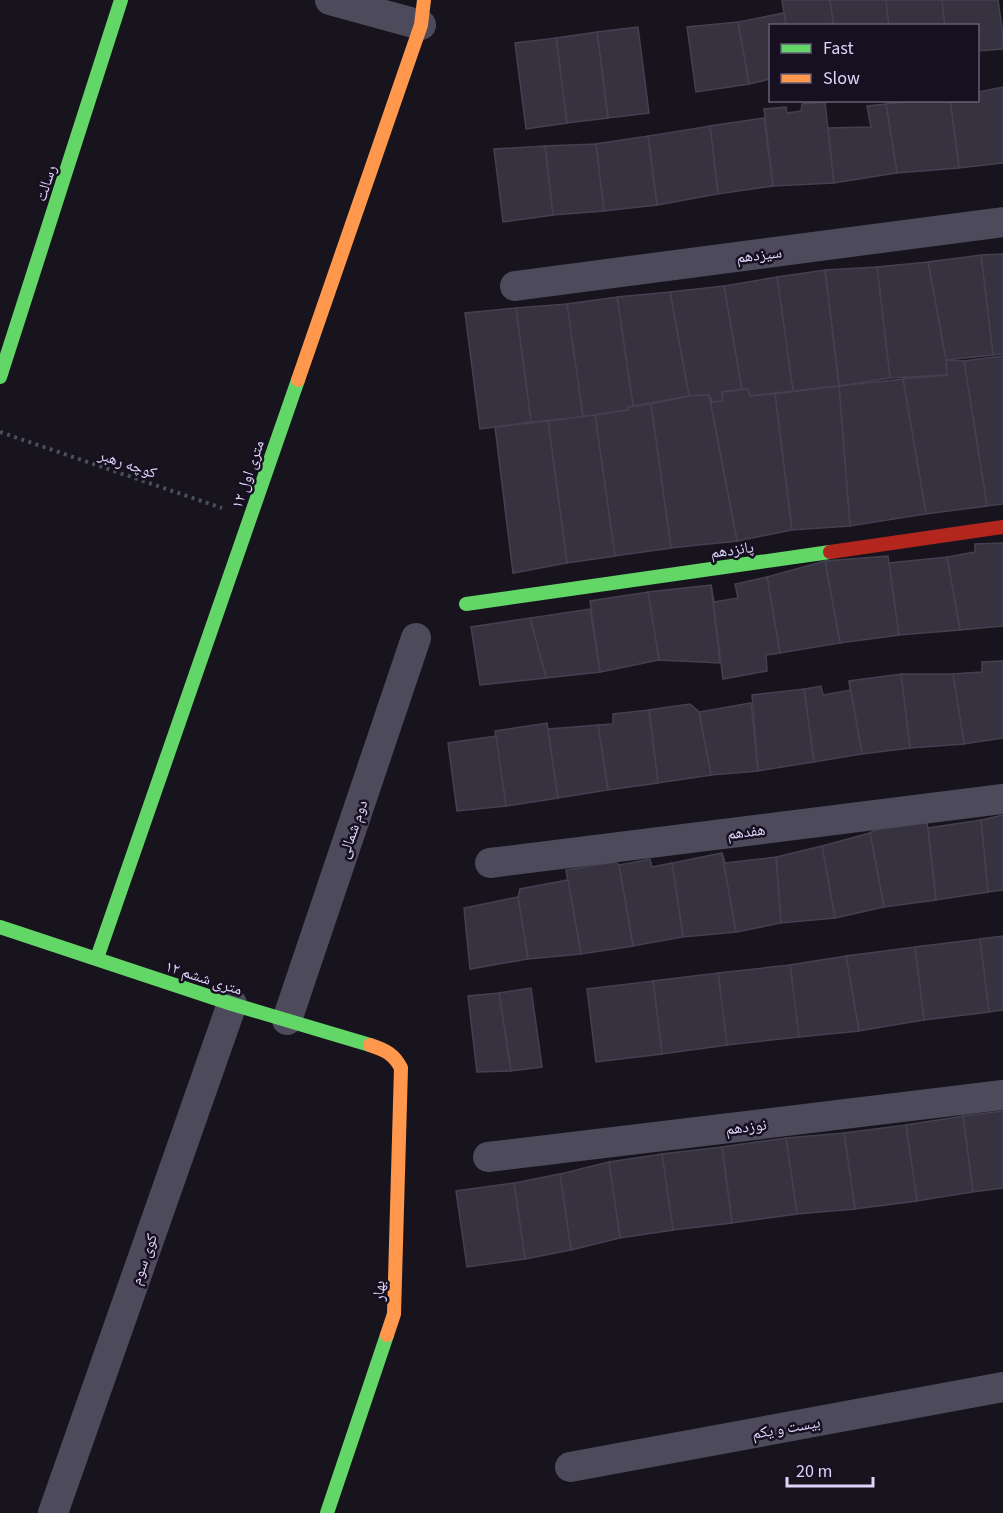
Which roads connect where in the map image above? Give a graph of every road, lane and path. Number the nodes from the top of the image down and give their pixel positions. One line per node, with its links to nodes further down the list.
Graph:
1 (121, 0): 6 (street, رسالت)
2 (330, 0): 3 (street)
3 (422, 13): 8 (street, ۱۲ متری اول)
4 (1003, 222): 5 (street, سیزدهم)
5 (515, 286)
6 (0, 377)
7 (0, 432): 8 (path, کوچه رهبر)
8 (249, 518): 15 (street, ۱۲ متری اول)
9 (1003, 527): 10 (street, پانزدهم)
10 (466, 604)
11 (416, 638): 17 (street, دوم شمالی)
12 (1003, 799): 13 (street, هفدهم)
13 (490, 863)
14 (0, 927): 15 (street, ۱۲ متری ششم)
15 (97, 958): 16 (street, ۱۲ متری ششم)
16 (232, 1005): 17 (street, ۱۲ متری ششم); 23 (street, کوی سوم)
17 (287, 1020): 18 (street, ۱۲ متری ششم)
18 (397, 1060): 24 (street, بهار)
19 (1003, 1095): 20 (street, نوزدهم)
20 (488, 1157)
21 (1003, 1387): 22 (street, بیست و یکم)
22 (570, 1467)
23 (53, 1513)
24 (327, 1513)

